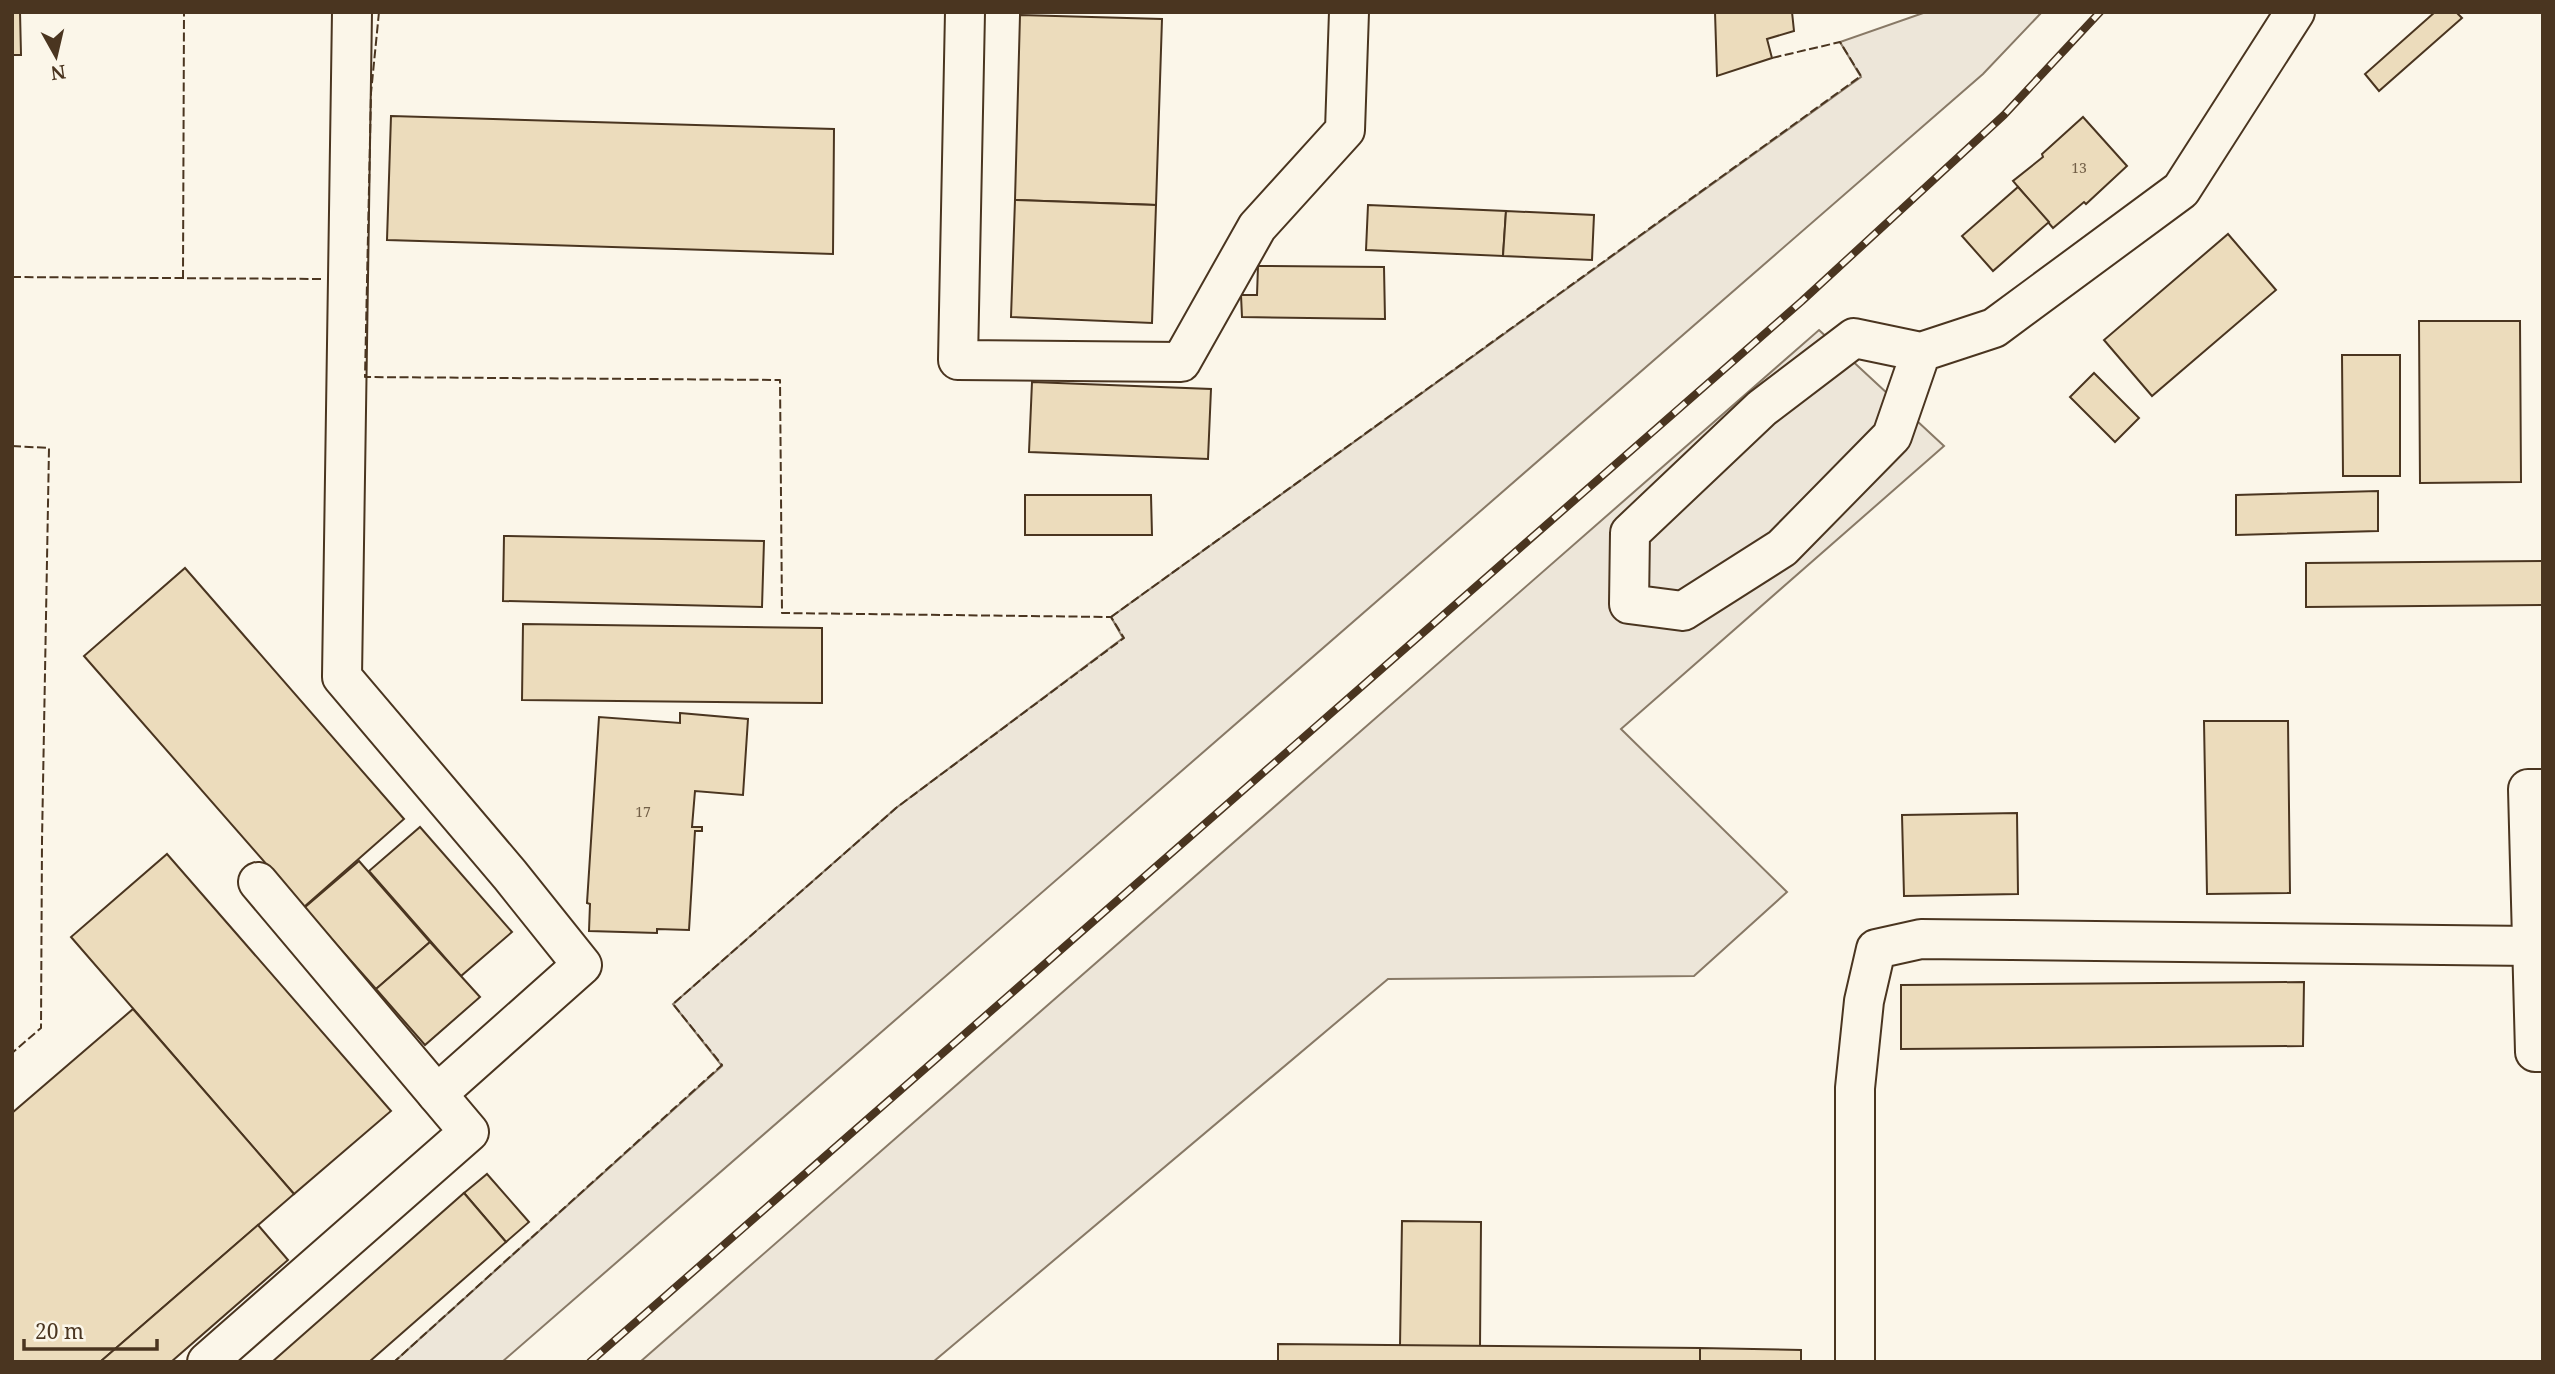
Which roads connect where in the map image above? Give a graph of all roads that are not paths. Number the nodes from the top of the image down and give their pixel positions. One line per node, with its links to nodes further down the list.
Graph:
1 (352, 12): 10 (lane)
2 (965, 12): 3 (lane)
3 (1349, 12)
4 (2295, 12): 5 (lane)
5 (1921, 352): 5 (lane)
6 (2543, 789): 8 (lane)
7 (258, 882): 10 (lane)
8 (2532, 946): 9 (lane); 12 (lane)
9 (2543, 1052)
10 (438, 1094): 11 (lane)
11 (207, 1362)
12 (1855, 1362)

